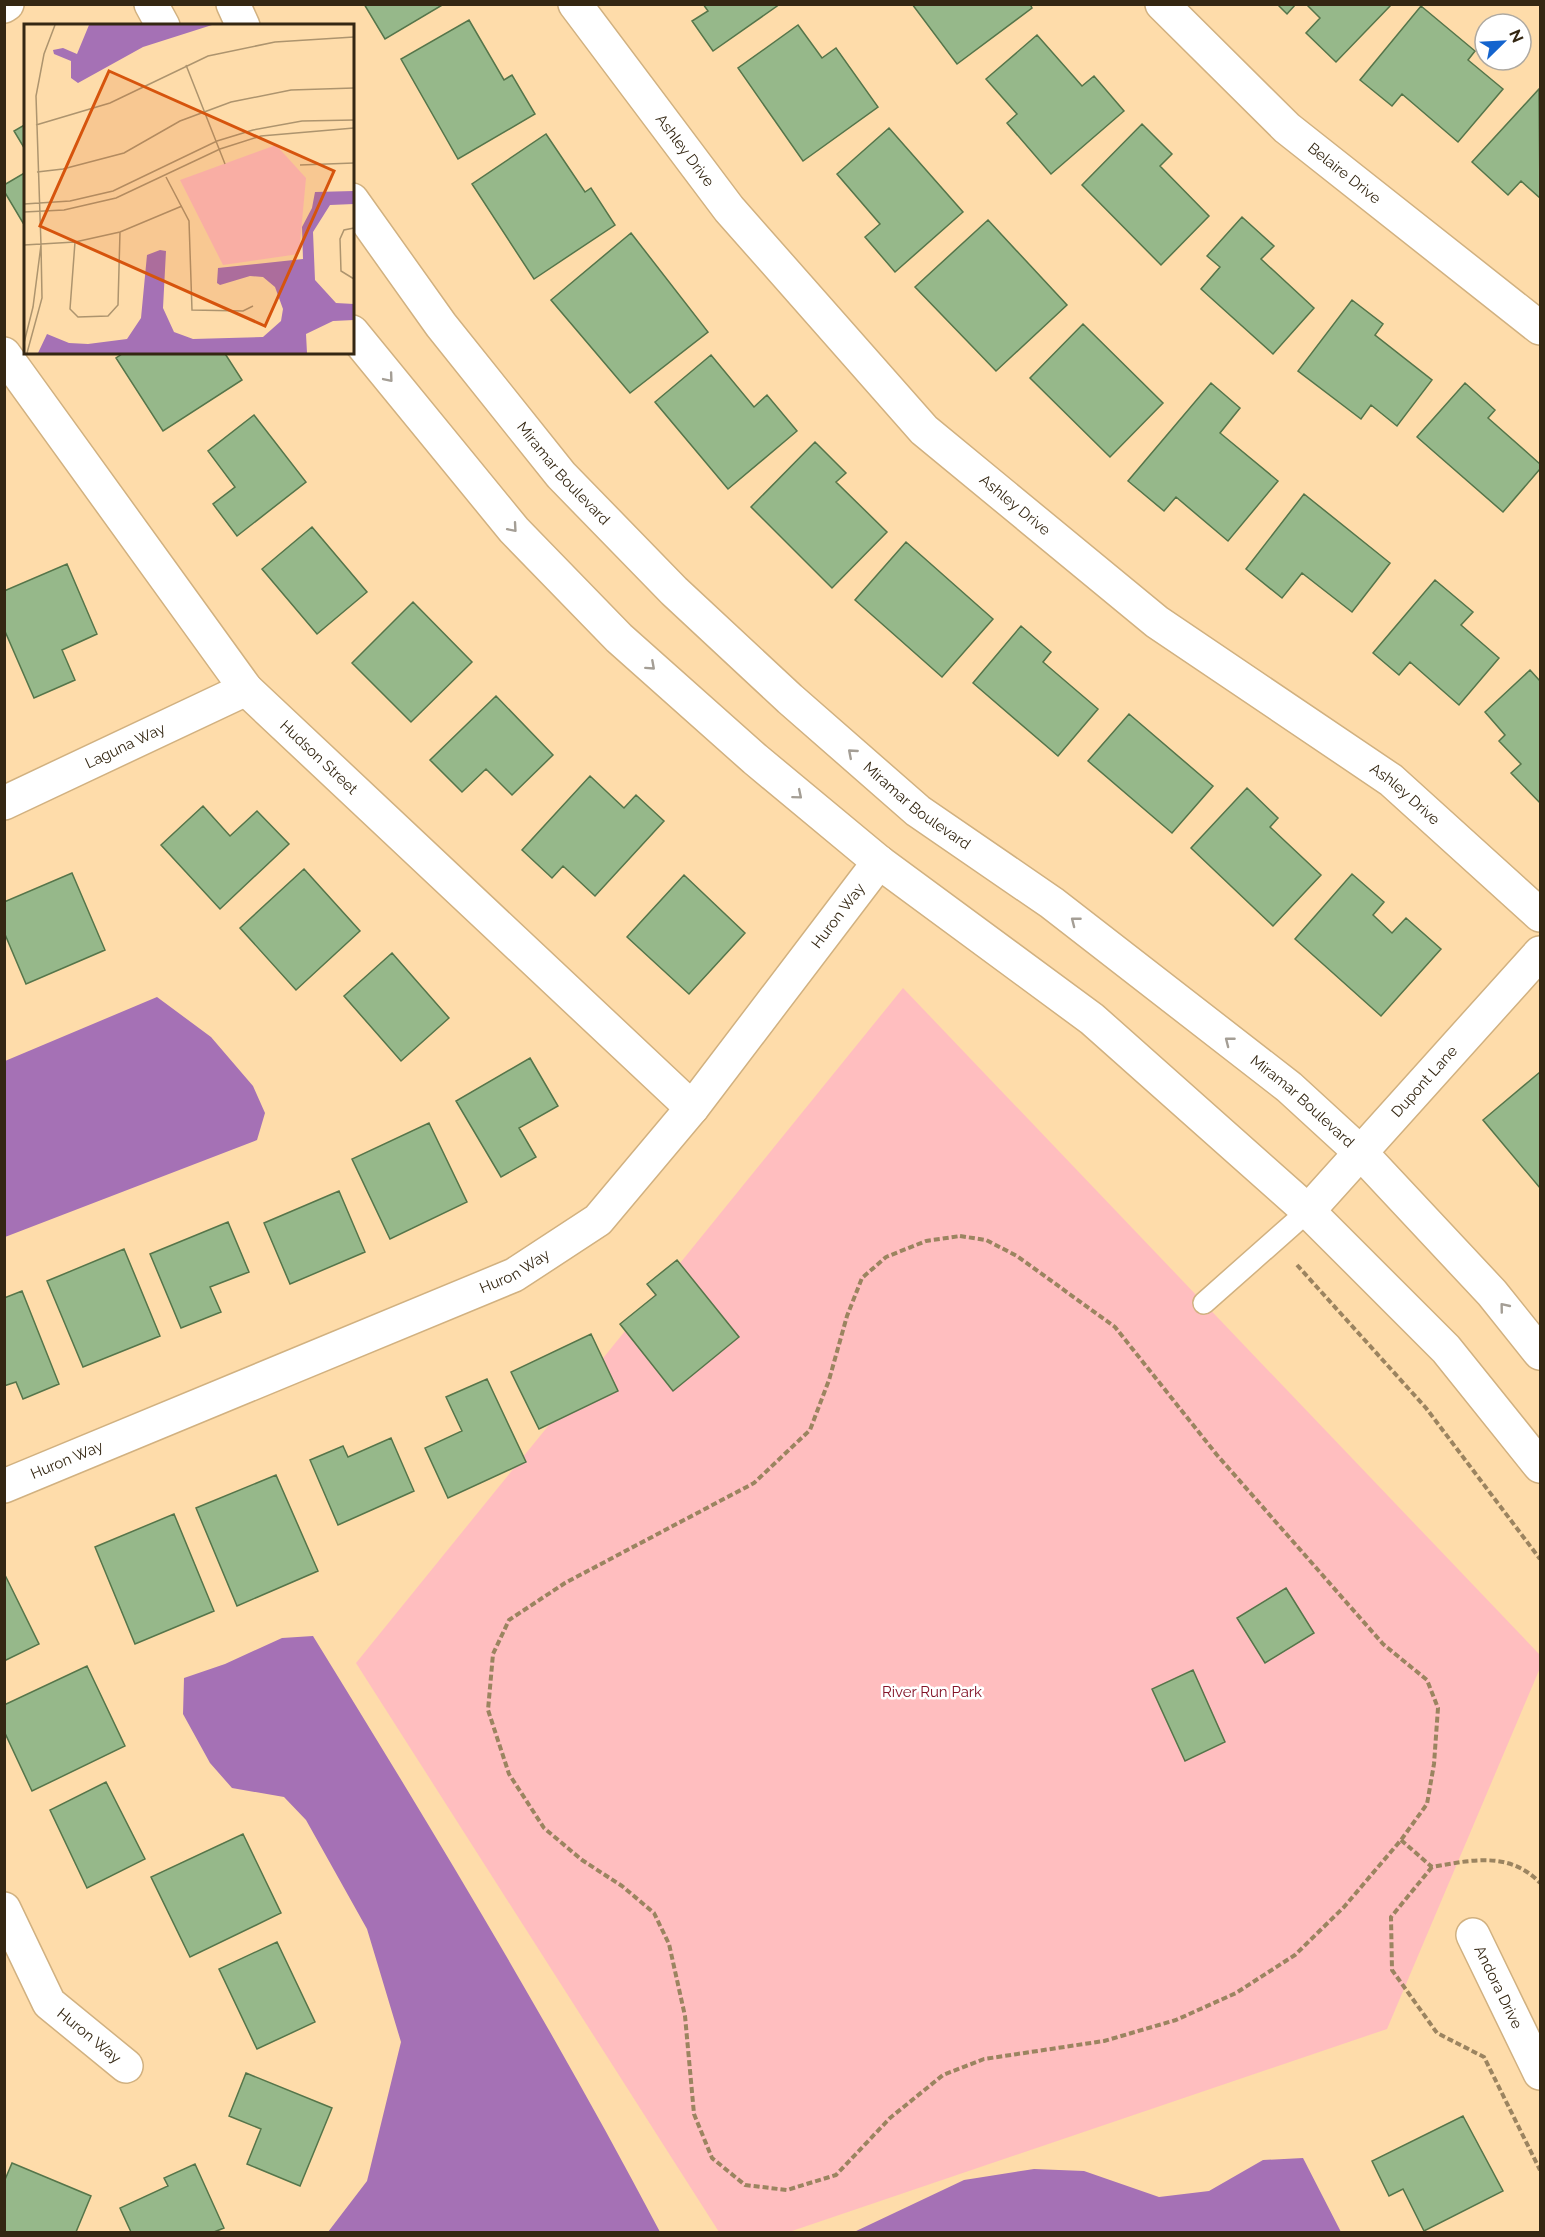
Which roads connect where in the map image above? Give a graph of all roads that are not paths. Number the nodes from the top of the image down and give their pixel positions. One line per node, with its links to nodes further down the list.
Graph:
1 (151, 4): 5 (street)
2 (233, 4): 6 (street)
3 (574, 4): 14 (street, Ashley Drive)
4 (1162, 4): 8 (street, Belaire Drive)
5 (162, 24)
6 (242, 24)
7 (354, 203): 17 (street, Miramar Boulevard, one-way to 7)
8 (1540, 328)
9 (354, 334): 13 (street, one-way to 13)
10 (4, 354): 11 (street, Hudson Street)
11 (246, 689): 12 (street, Laguna Way); 16 (street, Hudson Street)
12 (4, 802)
13 (879, 862): 16 (street, Huron Way); 18 (street)
14 (1540, 915)
15 (1540, 953): 17 (street, Dupont Lane)
16 (692, 1108): 22 (street, Huron Way)
17 (1361, 1153): 18 (street, Dupont Lane); 20 (street, Miramar Boulevard, one-way to 17)
18 (1308, 1211): 19 (lane); 21 (street)
19 (1204, 1303)
20 (1540, 1353)
21 (1540, 1466)
22 (4, 1486)
23 (4, 1909): 25 (street, Huron Way)
24 (1473, 1935): 26 (street, Andora Drive)
25 (126, 2066)
26 (1540, 2073)

